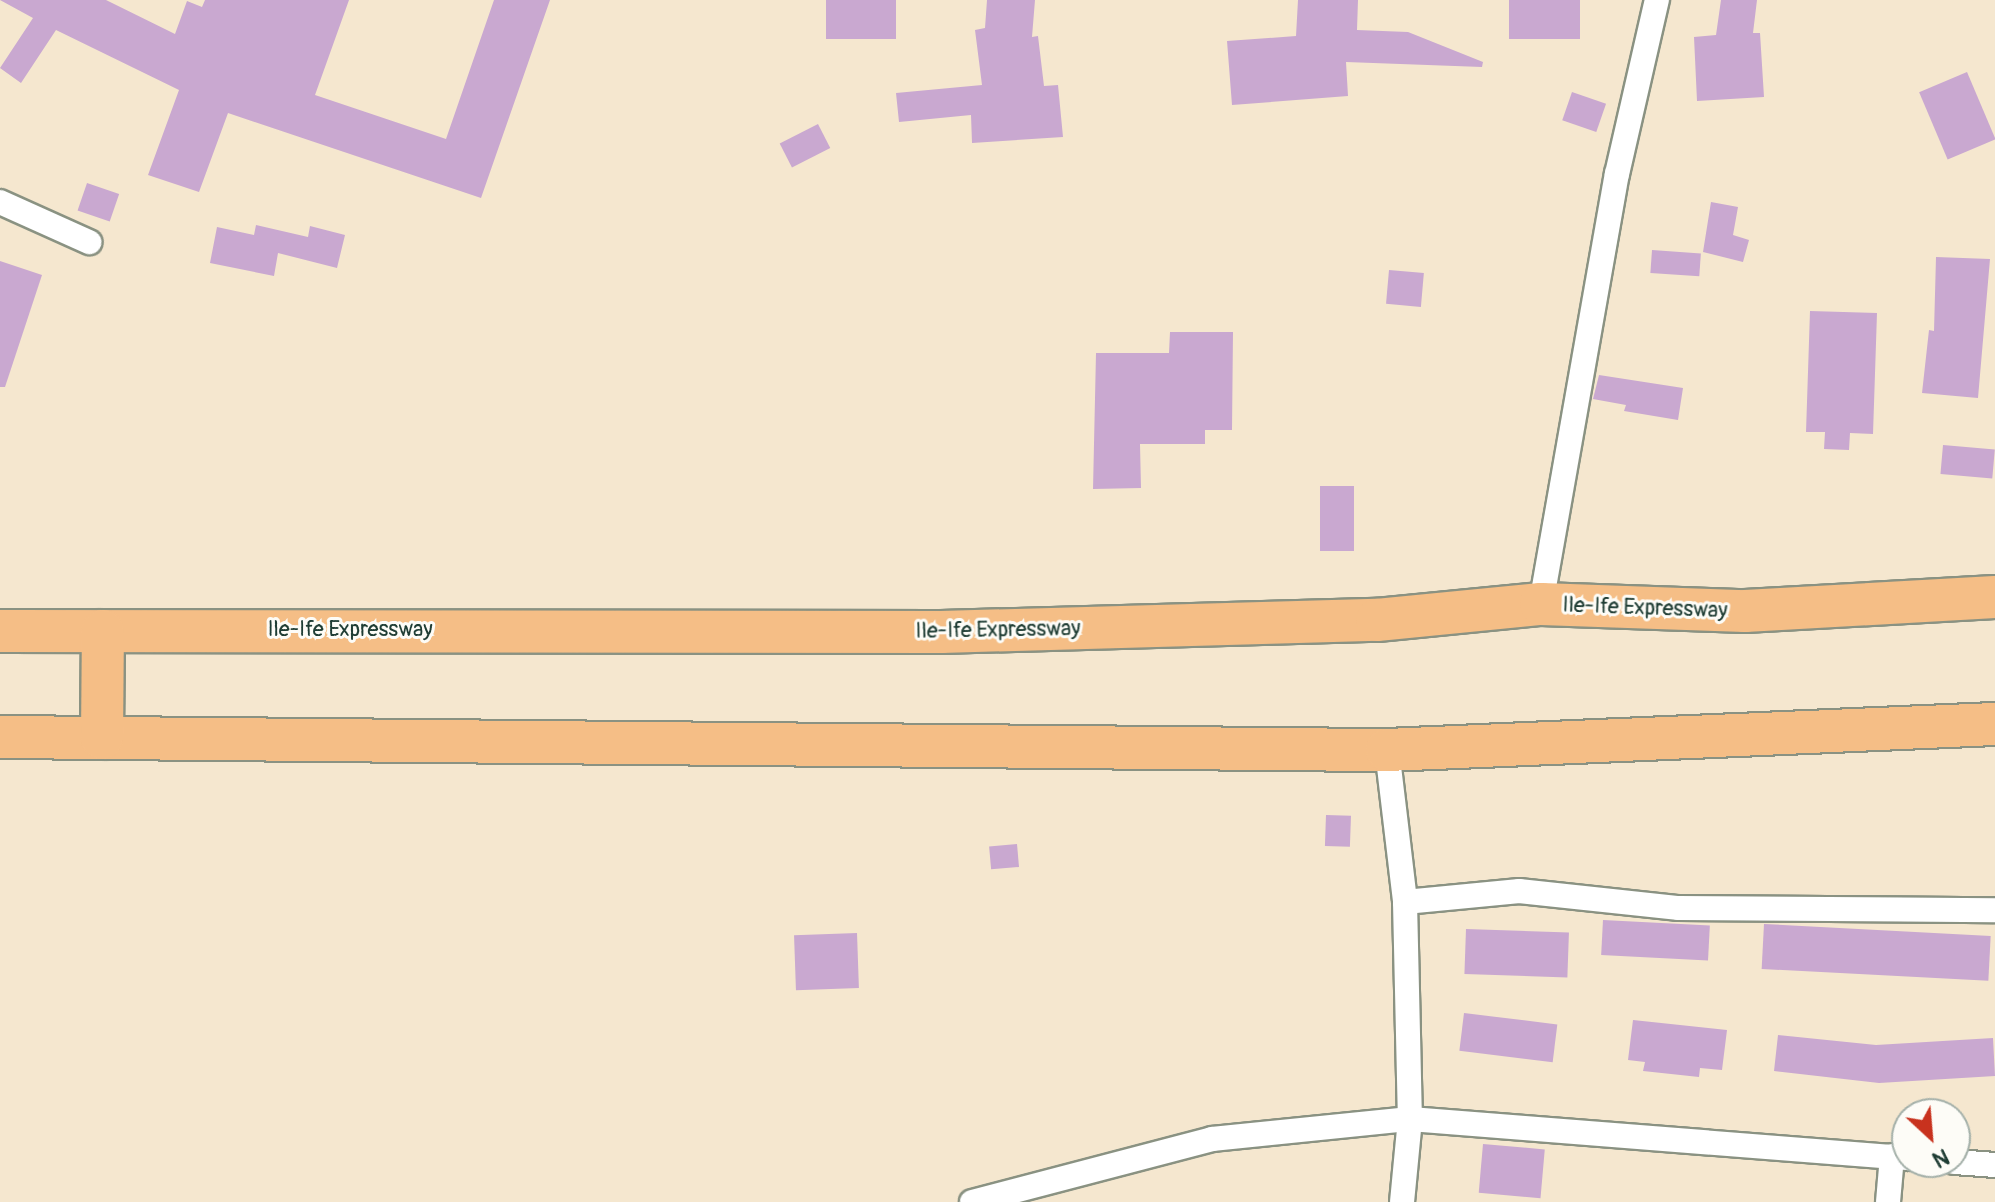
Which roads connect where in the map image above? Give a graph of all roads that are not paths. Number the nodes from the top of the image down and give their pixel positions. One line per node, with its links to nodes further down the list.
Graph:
1 (1657, 0): 5 (street)
2 (0, 202): 3 (street)
3 (89, 242)
4 (1995, 597): 5 (highway, Ile-Ife Expressway)
5 (1541, 604): 7 (highway, Ile-Ife Expressway)
6 (0, 631): 7 (highway, Ile-Ife Expressway)
7 (103, 631): 10 (highway)
8 (1995, 724): 11 (highway)
9 (0, 737): 10 (highway)
10 (102, 738): 11 (highway)
11 (1387, 750): 12 (street)
12 (1405, 902): 13 (street); 14 (street)
13 (1995, 910)
14 (1410, 1119): 15 (street); 19 (street); 20 (street)
15 (1891, 1156)
16 (1971, 1163): 17 (street)
17 (1995, 1165)
18 (1894, 1178): 21 (street)
19 (972, 1202)
20 (1402, 1202)
21 (1888, 1202)

